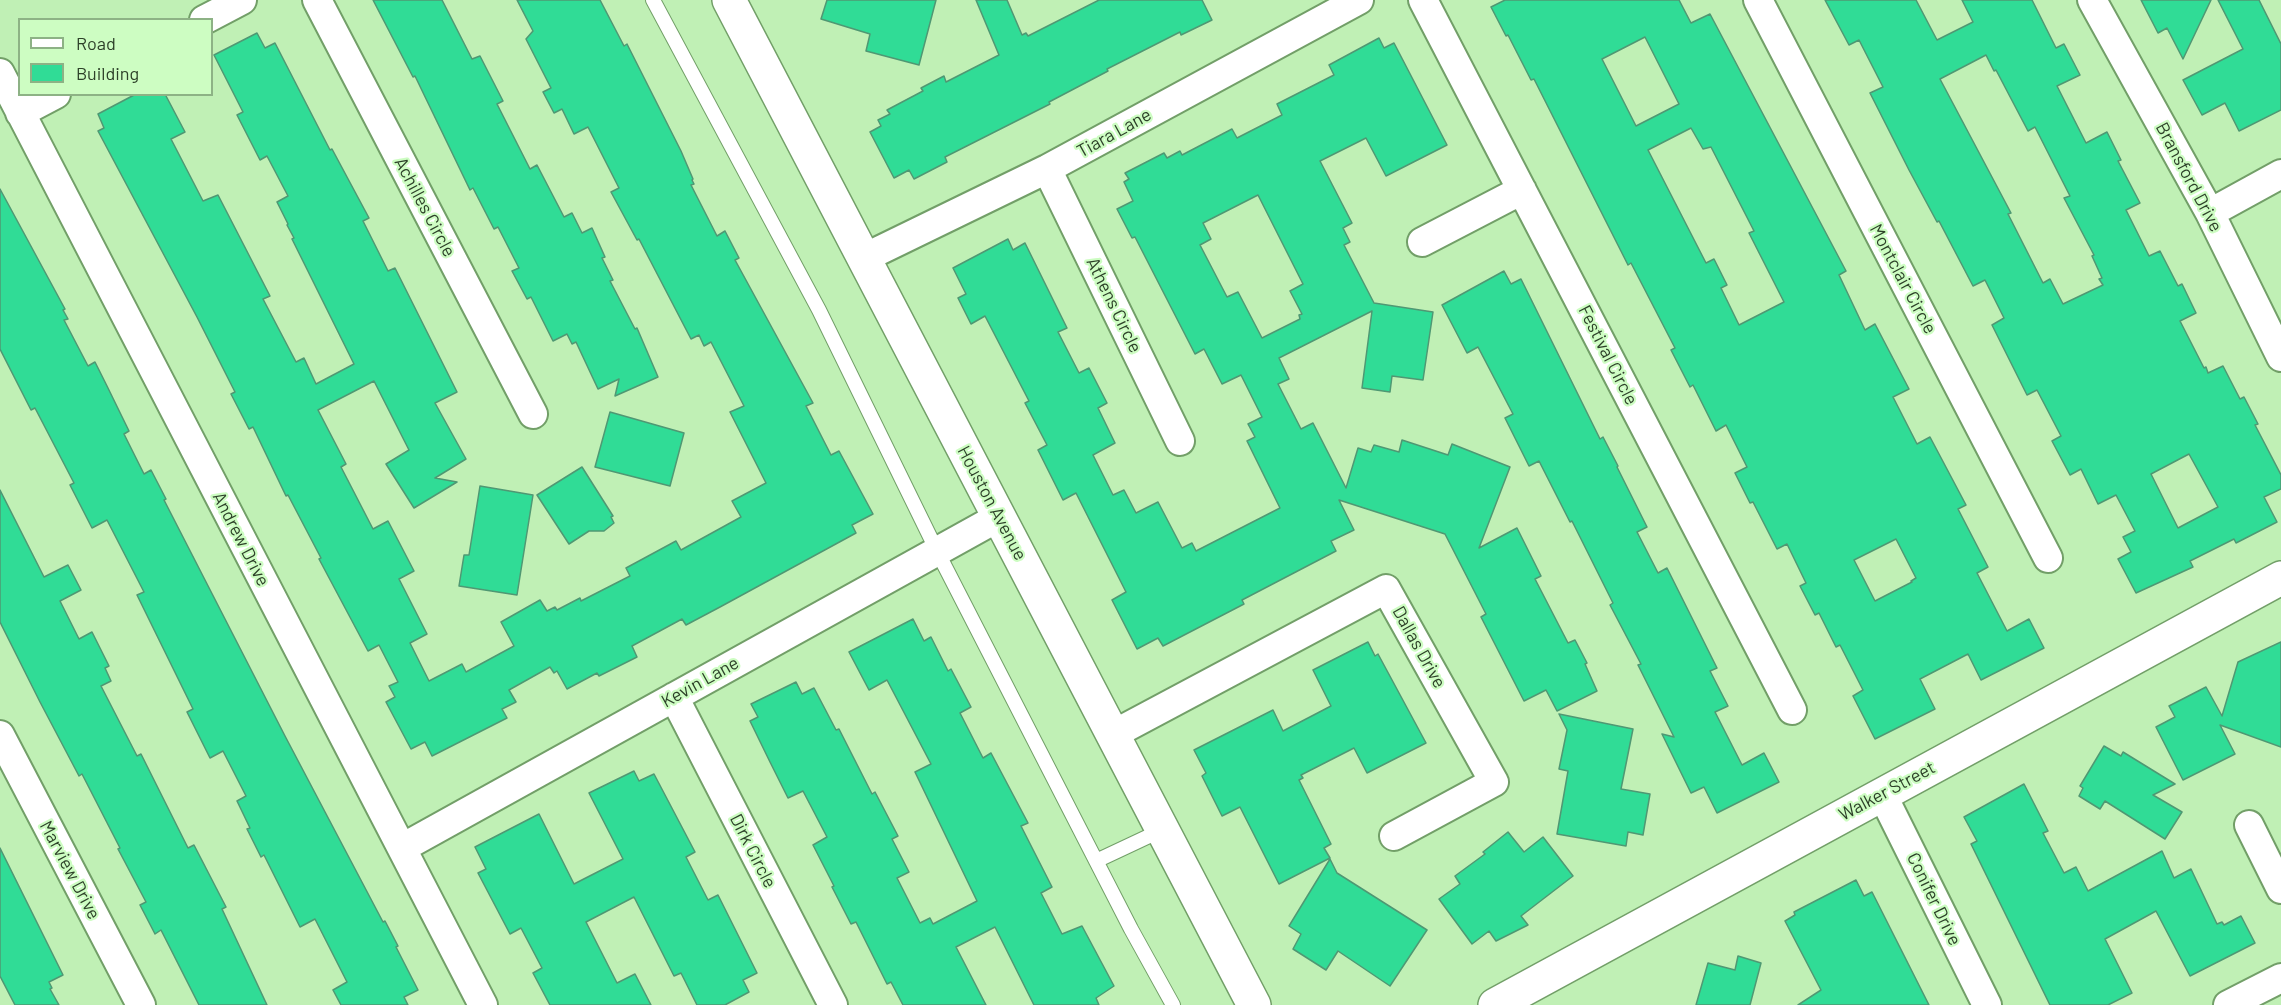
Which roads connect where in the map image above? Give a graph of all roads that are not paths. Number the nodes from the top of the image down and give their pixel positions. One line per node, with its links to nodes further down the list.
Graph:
1 (242, 0): 9 (street)
2 (317, 0): 20 (street, Achilles Circle)
3 (653, 0): 23 (lane)
4 (729, 0): 18 (street, Houston Avenue)
5 (1359, 0): 13 (street, Tiara Lane)
6 (1424, 0): 15 (street, Festival Circle)
7 (1758, 0): 24 (street, Montclair Circle)
8 (2092, 0): 16 (street, Bransford Drive)
9 (208, 18)
10 (0, 72): 12 (street, Andrew Drive)
11 (52, 96): 12 (street)
12 (20, 113): 34 (street, Andrew Drive)
13 (1047, 169): 18 (street, Tiara Lane); 21 (street, Athens Circle)
14 (2281, 174): 16 (street)
15 (1522, 190): 17 (street); 27 (street, Festival Circle)
16 (2210, 213): 19 (street, Bransford Drive)
17 (1422, 242)
18 (864, 258): 22 (street, Houston Avenue)
19 (2281, 357)
20 (533, 414)
21 (1180, 441)
22 (999, 517): 23 (street, Kevin Lane); 29 (street, Houston Avenue)
23 (937, 551): 26 (street, Kevin Lane); 35 (lane)
24 (2048, 558)
25 (2281, 578): 30 (street, Walker Street)
26 (674, 697): 34 (street, Kevin Lane); 40 (street, Dirk Circle)
27 (1792, 710)
28 (0, 735): 38 (street, Marview Drive)
29 (1113, 735): 32 (street, Houston Avenue); 33 (street, Dallas Drive)
30 (1882, 794): 43 (street, Walker Street); 44 (street, Conifer Drive)
31 (2249, 825): 36 (street)
32 (1162, 830): 35 (lane); 42 (street, Houston Avenue)
33 (1394, 836)
34 (402, 848): 39 (street, Andrew Drive)
35 (1096, 861): 41 (lane)
36 (2281, 889)
37 (2281, 978): 45 (street)
38 (141, 1005)
39 (483, 1005)
40 (833, 1005)
41 (1173, 1005)
42 (1254, 1005)
43 (1495, 1005)
44 (1987, 1005)
45 (2228, 1005)

